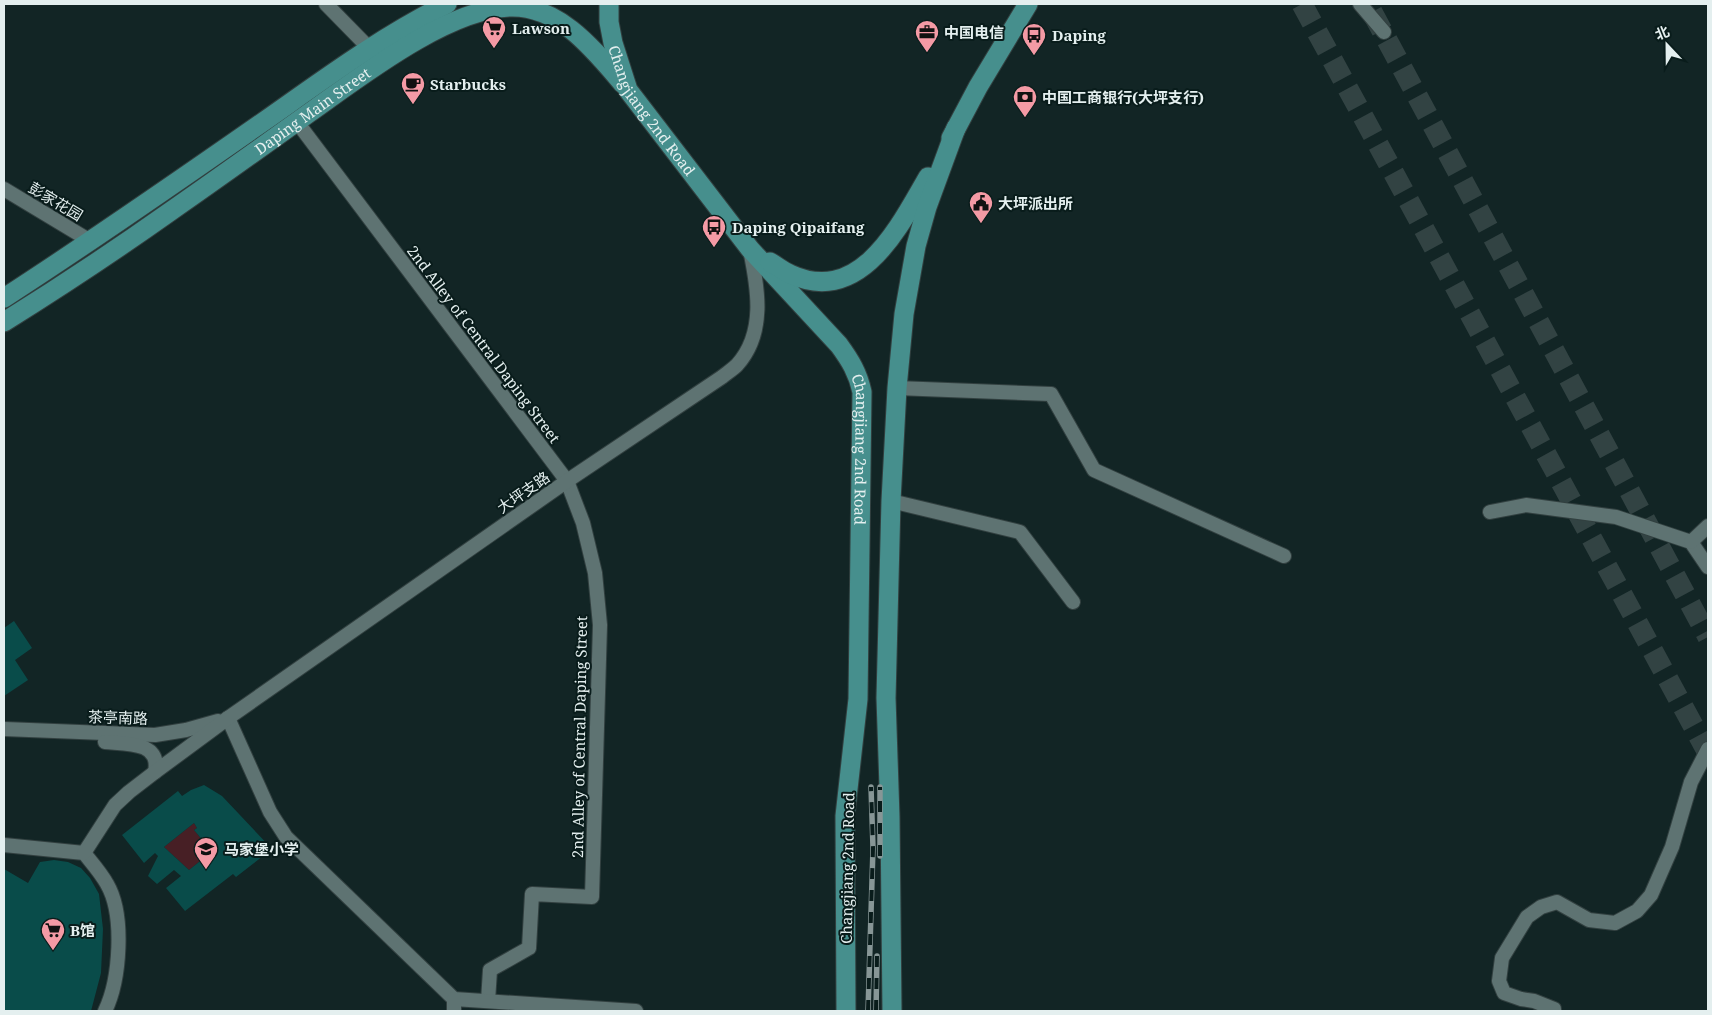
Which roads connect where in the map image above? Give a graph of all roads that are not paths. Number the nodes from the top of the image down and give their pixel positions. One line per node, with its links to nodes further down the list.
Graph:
1 (326, 4): 7 (street)
2 (447, 4): 7 (main road, Daping Main Street)
3 (609, 4): 8 (main road, Changjiang 2nd Road)
4 (1360, 4): 6 (street)
5 (1026, 5): 10 (main road, Changjiang 2nd Road)
6 (1384, 32)
7 (369, 48): 12 (main road, Daping Main Street)
8 (628, 90): 9 (main road, Daping Main Street); 13 (main road, Daping Main Street)
9 (297, 122): 15 (main road, Daping Main Street); 17 (street, 2nd Alley of Central Daping Street)
10 (956, 128): 13 (main road, Changjiang 2nd Road); 16 (main road, Changjiang 2nd Road)
11 (4, 189): 12 (street, 彭家花园)
12 (92, 242): 14 (main road, Daping Main Street)
13 (750, 249): 17 (street, 大坪支路); 36 (main road, Changjiang 2nd Road)
14 (4, 298)
15 (4, 322)
16 (897, 388): 18 (main road, Changjiang 2nd Road); 22 (street)
17 (567, 481): 25 (street, 大坪支路); 32 (street, 2nd Alley of Central Daping Street)
18 (891, 501): 24 (street); 37 (main road, Changjiang 2nd Road)
19 (1490, 512): 21 (street)
20 (1708, 526): 21 (street)
21 (1691, 542): 23 (street)
22 (1284, 556)
23 (1708, 567)
24 (1074, 602)
25 (228, 718): 27 (street, 茶亭南路); 29 (street, 大坪支路); 33 (street)
26 (4, 728): 27 (street, 茶亭南路)
27 (48, 730): 29 (street)
28 (1708, 748): 38 (street)
29 (155, 772): 31 (street, 大坪支路)
30 (4, 845): 31 (street)
31 (84, 853): 34 (street)
32 (488, 1001): 33 (street); 35 (street)
33 (454, 1005)
34 (109, 1008)
35 (636, 1011)
36 (846, 1011)
37 (892, 1011)
38 (1554, 1011)

